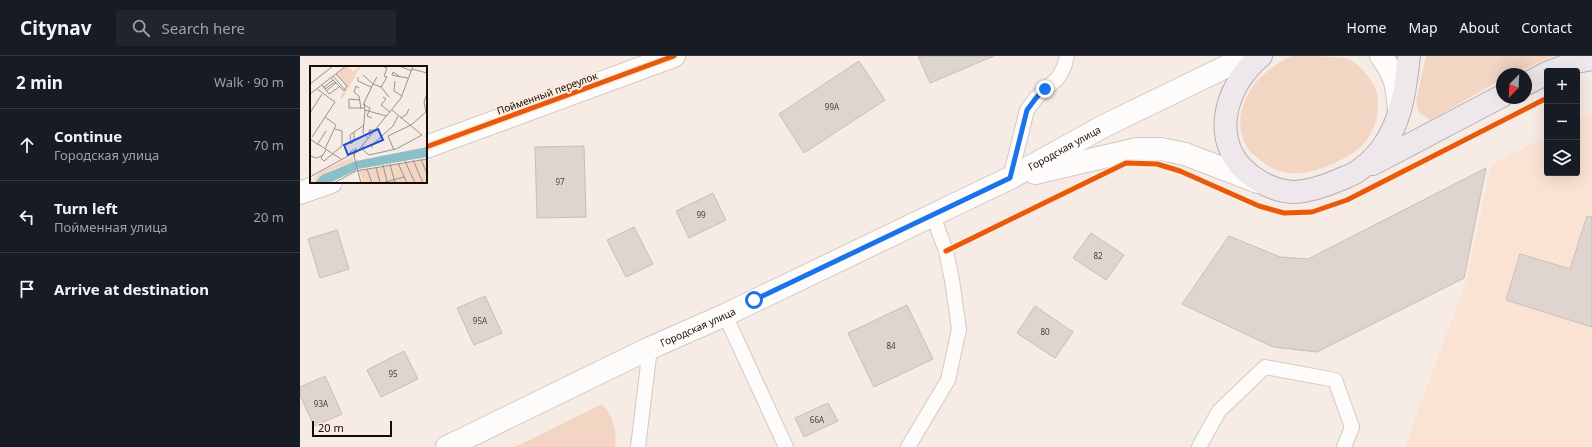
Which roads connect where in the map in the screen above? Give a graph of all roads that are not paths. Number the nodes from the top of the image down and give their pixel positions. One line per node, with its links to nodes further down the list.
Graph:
1 (674, 56): 13 (main road, Пойменный переулок)
2 (1067, 56): 15 (lane)
3 (1248, 56): 15 (main road, Городская улица)
4 (1261, 56): 17 (highway)
5 (1381, 56): 12 (main road)
6 (1409, 56): 12 (highway)
7 (1592, 59): 8 (highway)
8 (1560, 68)
9 (1544, 75): 10 (highway)
10 (1532, 81)
11 (1496, 99): 14 (highway)
12 (1399, 113): 14 (highway)
13 (427, 147)
14 (1358, 172): 17 (highway)
15 (1010, 178): 17 (main road); 19 (main road, Городская улица)
16 (328, 183): 18 (main road)
17 (1265, 185)
18 (300, 193)
19 (933, 216): 20 (main road, Городская улица); 25 (lane)
20 (725, 315): 21 (main road, Городская улица); 24 (lane)
21 (650, 348): 22 (main road, Городская улица); 23 (lane)
22 (447, 447)
23 (638, 447)
24 (786, 447)
25 (908, 447)
26 (1199, 447): 27 (lane)
27 (1344, 447)

